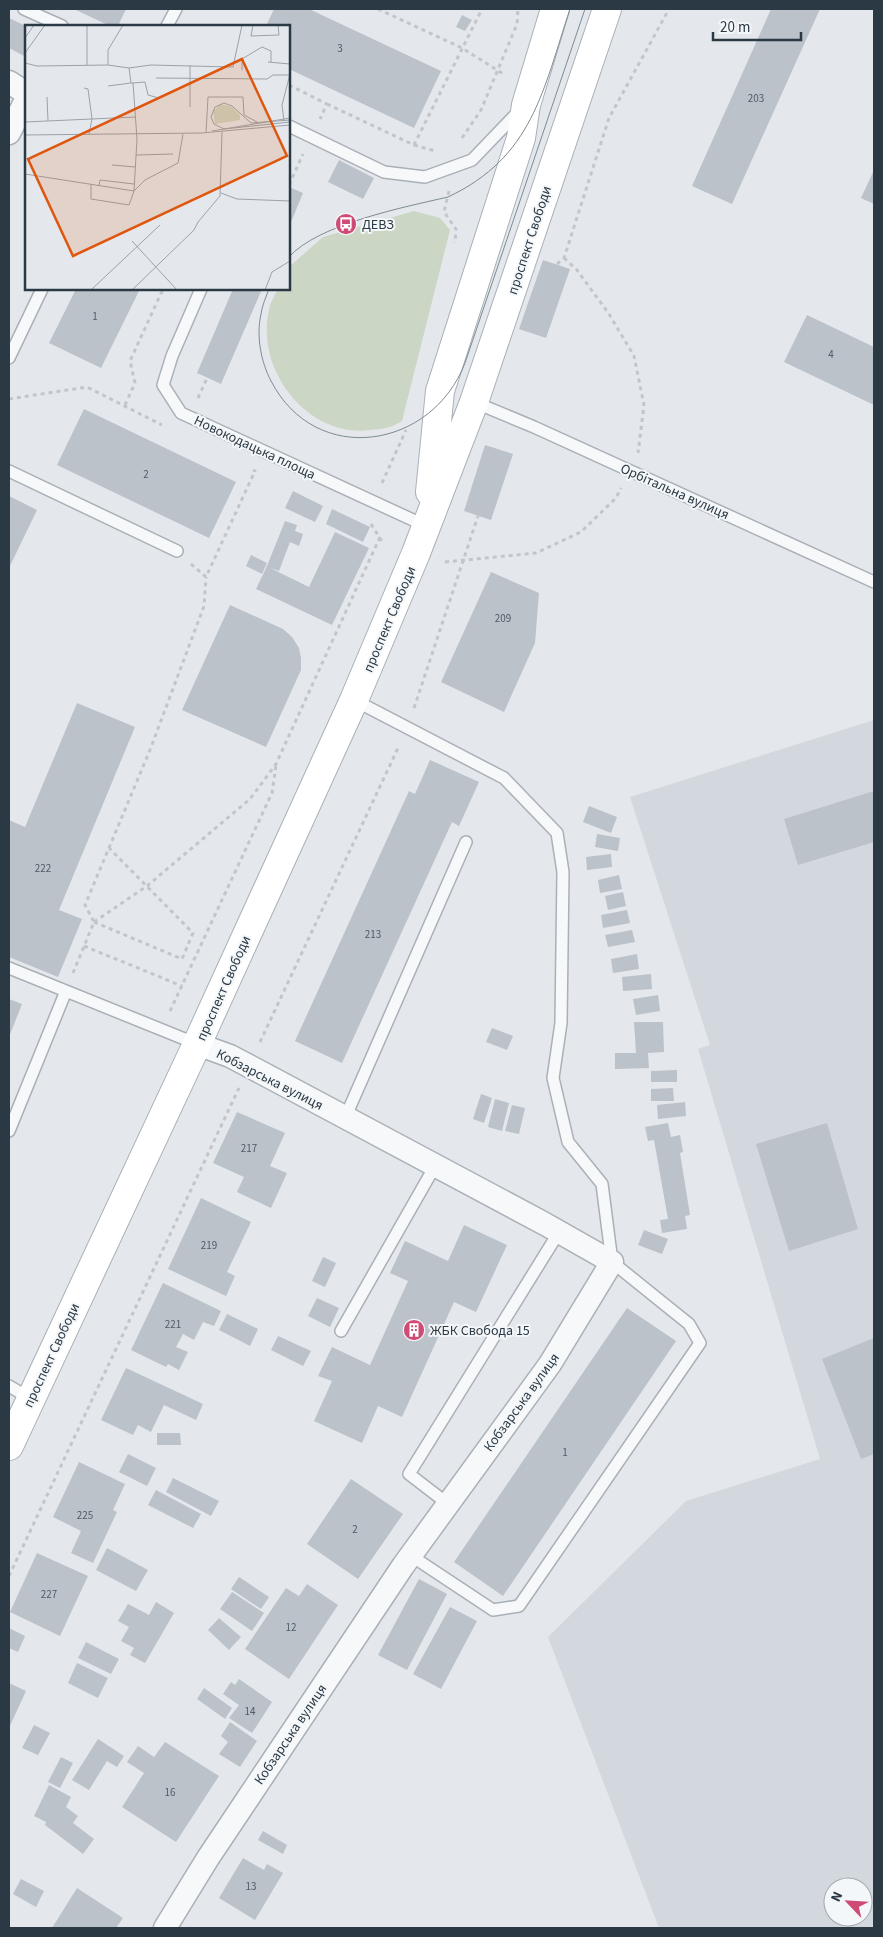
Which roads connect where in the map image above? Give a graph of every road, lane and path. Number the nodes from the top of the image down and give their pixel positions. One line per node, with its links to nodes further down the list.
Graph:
1 (24, 9): 9 (lane)
2 (176, 9): 10 (lane)
3 (378, 9): 11 (path)
4 (482, 9): 11 (path)
5 (518, 9): 12 (path)
6 (555, 9): 18 (main road, проспект Свободи)
7 (607, 9): 31 (main road, проспект Свободи)
8 (669, 9): 24 (path)
9 (60, 25)
10 (168, 25)
11 (462, 48): 12 (path); 22 (path)
12 (498, 70): 13 (path); 21 (path)
13 (505, 75)
14 (9, 82): 15 (street)
15 (25, 92)
16 (25, 102): 20 (street)
17 (327, 104): 22 (path)
18 (526, 105): 19 (lane); 35 (main road, проспект Свободи)
19 (290, 126)
20 (9, 134)
21 (460, 142)
22 (414, 145): 23 (path)
23 (438, 152)
24 (557, 264)
25 (42, 290): 28 (lane)
26 (163, 290): 32 (path)
27 (201, 290): 35 (lane, Новокодацька площа)
28 (9, 358)
29 (9, 399): 30 (path)
30 (117, 402)
31 (474, 402): 35 (main road, проспект Свободи); 40 (lane, Орбітальна вулиця)
32 (125, 405)
33 (247, 467): 38 (path)
34 (9, 471): 37 (lane)
35 (426, 526): 41 (main road, проспект Свободи)
36 (380, 537): 42 (path)
37 (177, 551)
38 (210, 570)
39 (206, 577): 44 (path)
40 (874, 582)
41 (354, 700): 52 (main road, проспект Свободи); 57 (lane)
42 (276, 764): 45 (path); 49 (path)
43 (466, 842): 53 (lane)
44 (109, 848): 45 (path); 46 (path)
45 (147, 886): 46 (path); 46 (path)
46 (94, 922): 47 (path)
47 (84, 946): 49 (path); 50 (path)
48 (9, 968): 50 (lane)
49 (182, 986): 51 (path)
50 (66, 991): 51 (lane); 54 (lane)
51 (162, 1030): 52 (lane)
52 (197, 1044): 53 (street, Кобзарська вулиця); 59 (main road, проспект Свободи)
53 (345, 1118): 55 (street, Кобзарська вулиця)
54 (9, 1131)
55 (435, 1166): 56 (street, Кобзарська вулиця); 58 (lane)
56 (559, 1232): 57 (street, Кобзарська вулиця); 61 (lane)
57 (612, 1262): 61 (street, Кобзарська вулиця); 62 (lane)
58 (341, 1331)
59 (20, 1392): 60 (main road, проспект Свободи)
60 (9, 1446)
61 (448, 1504): 62 (street, Кобзарська вулиця)
62 (410, 1555): 63 (street, Кобзарська вулиця)
63 (165, 1928)

